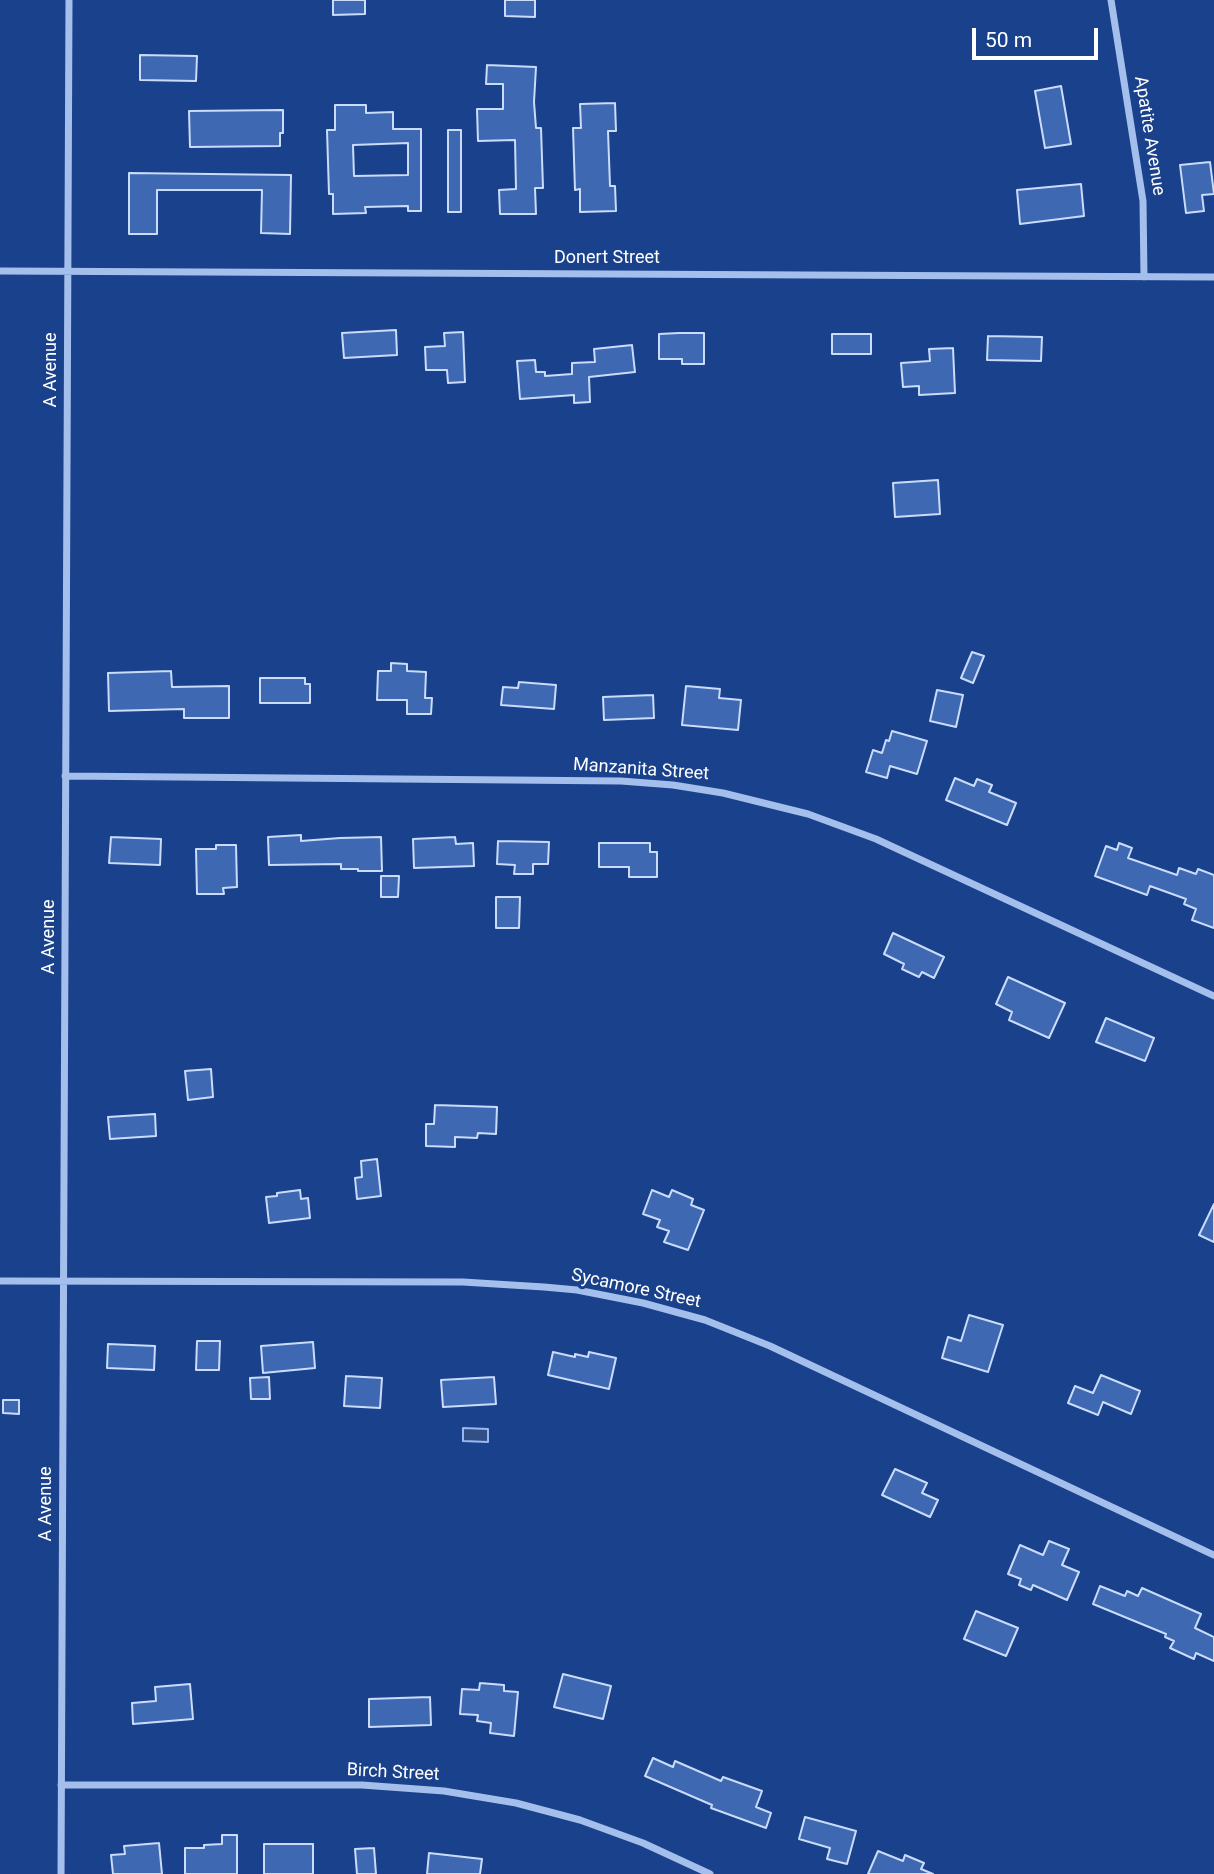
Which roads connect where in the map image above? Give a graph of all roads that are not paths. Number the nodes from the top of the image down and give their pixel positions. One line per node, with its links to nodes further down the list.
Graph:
1 (69, 0): 4 (street, A Avenue)
2 (1111, 0): 5 (street, Apatite Avenue)
3 (0, 271): 4 (street, Donert Street)
4 (67, 271): 5 (street, Donert Street); 7 (street, A Avenue)
5 (1144, 277): 6 (street, Donert Street)
6 (1214, 277)
7 (65, 776): 8 (street, Manzanita Street); 10 (street, A Avenue)
8 (1214, 996)
9 (0, 1281): 10 (street, Sycamore Street)
10 (63, 1282): 11 (street, Sycamore Street); 12 (street, A Avenue)
11 (1214, 1555)
12 (61, 1784): 13 (street, A Avenue); 14 (street, Birch Street)
13 (61, 1874)
14 (710, 1874)

